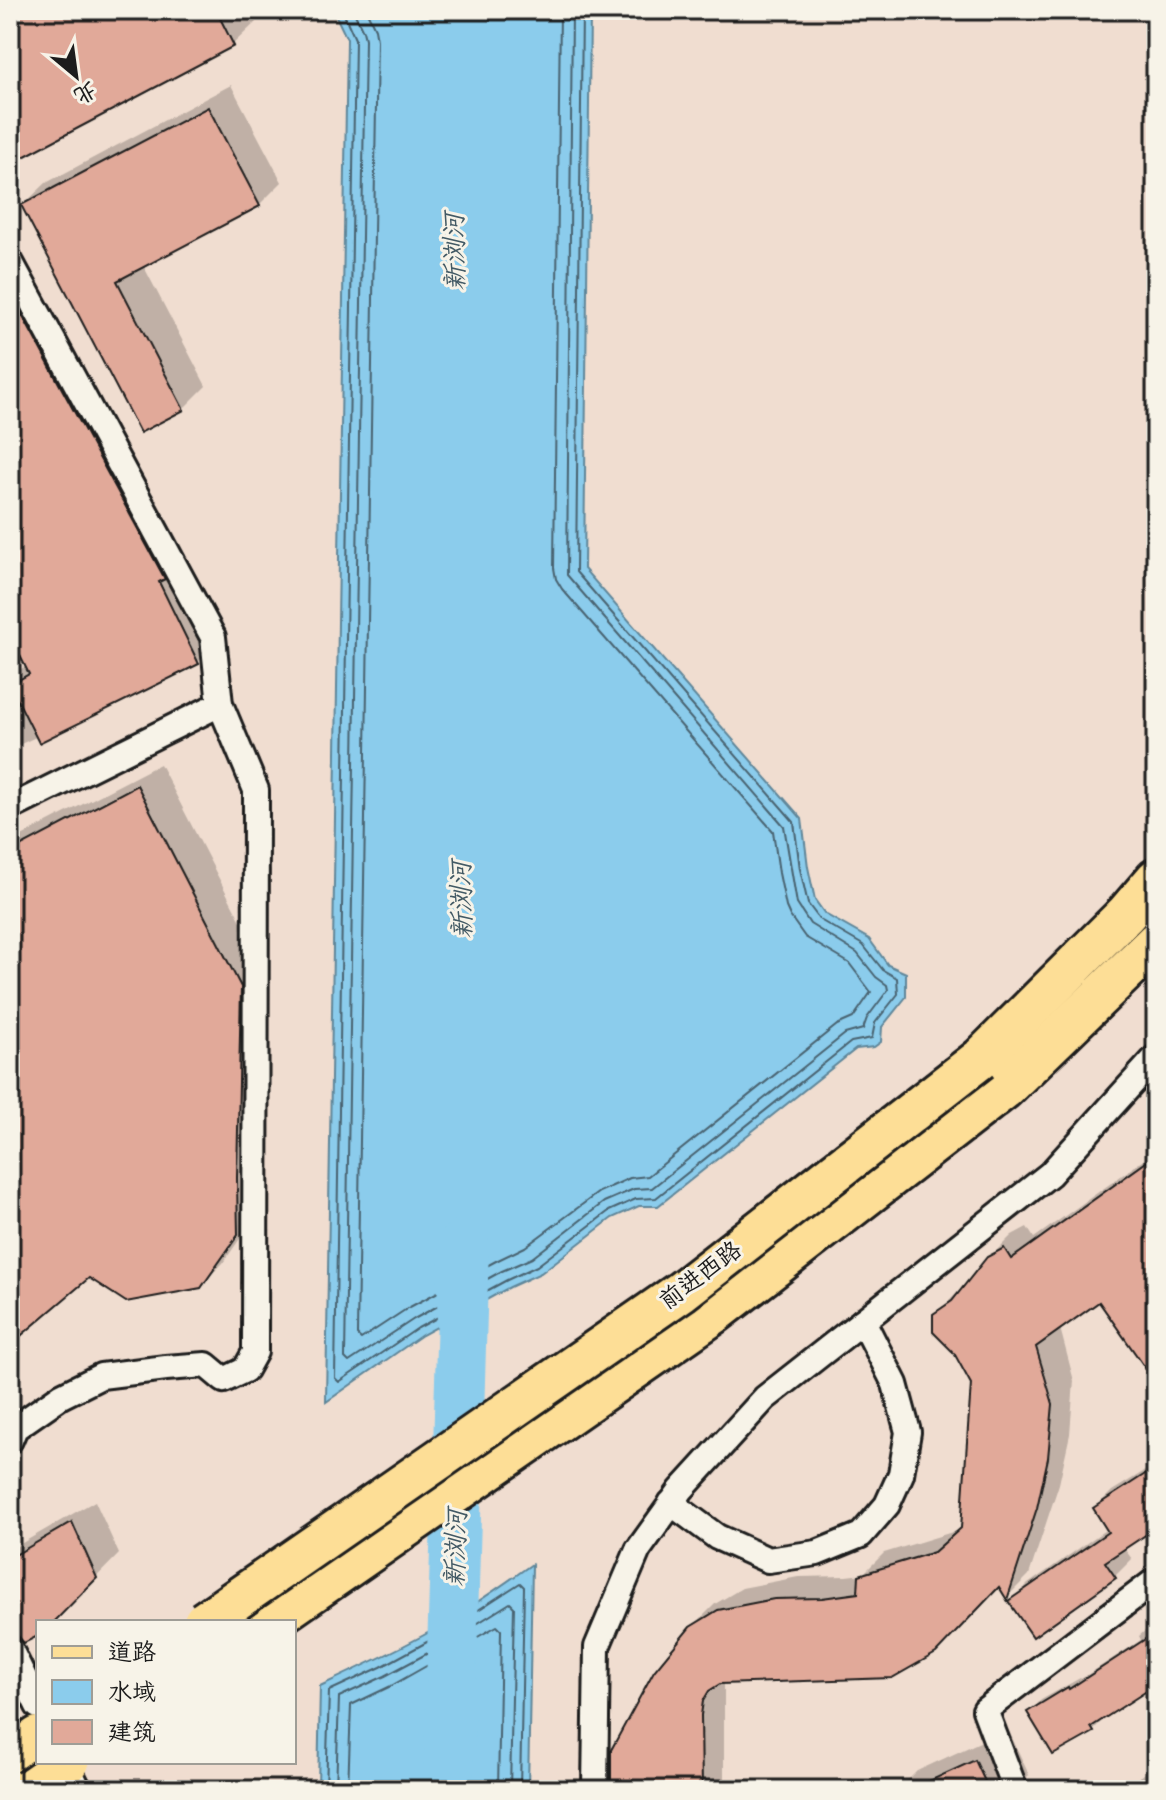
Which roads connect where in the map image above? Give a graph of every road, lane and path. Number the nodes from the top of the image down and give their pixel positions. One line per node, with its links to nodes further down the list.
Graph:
1 (10, 261): 2 (street)
2 (220, 704): 3 (street); 9 (street)
3 (10, 808)
4 (1156, 879): 7 (main road, 前进西路)
5 (1156, 942): 7 (main road, 前进西路)
6 (1156, 1057): 8 (street)
7 (992, 1074): 12 (main road, 前进西路, bridge); 13 (main road, 前进西路)
8 (863, 1321): 10 (street); 10 (street)
9 (10, 1440)
10 (671, 1503): 22 (street)
11 (1156, 1580): 23 (street)
12 (207, 1620)
13 (272, 1620)
14 (10, 1649): 15 (street)
15 (36, 1702)
16 (36, 1738): 17 (main road)
17 (10, 1757)
18 (64, 1764): 20 (main road, bridge)
19 (68, 1764): 21 (street)
20 (29, 1790)
21 (79, 1790)
22 (595, 1790)
23 (1015, 1790)

